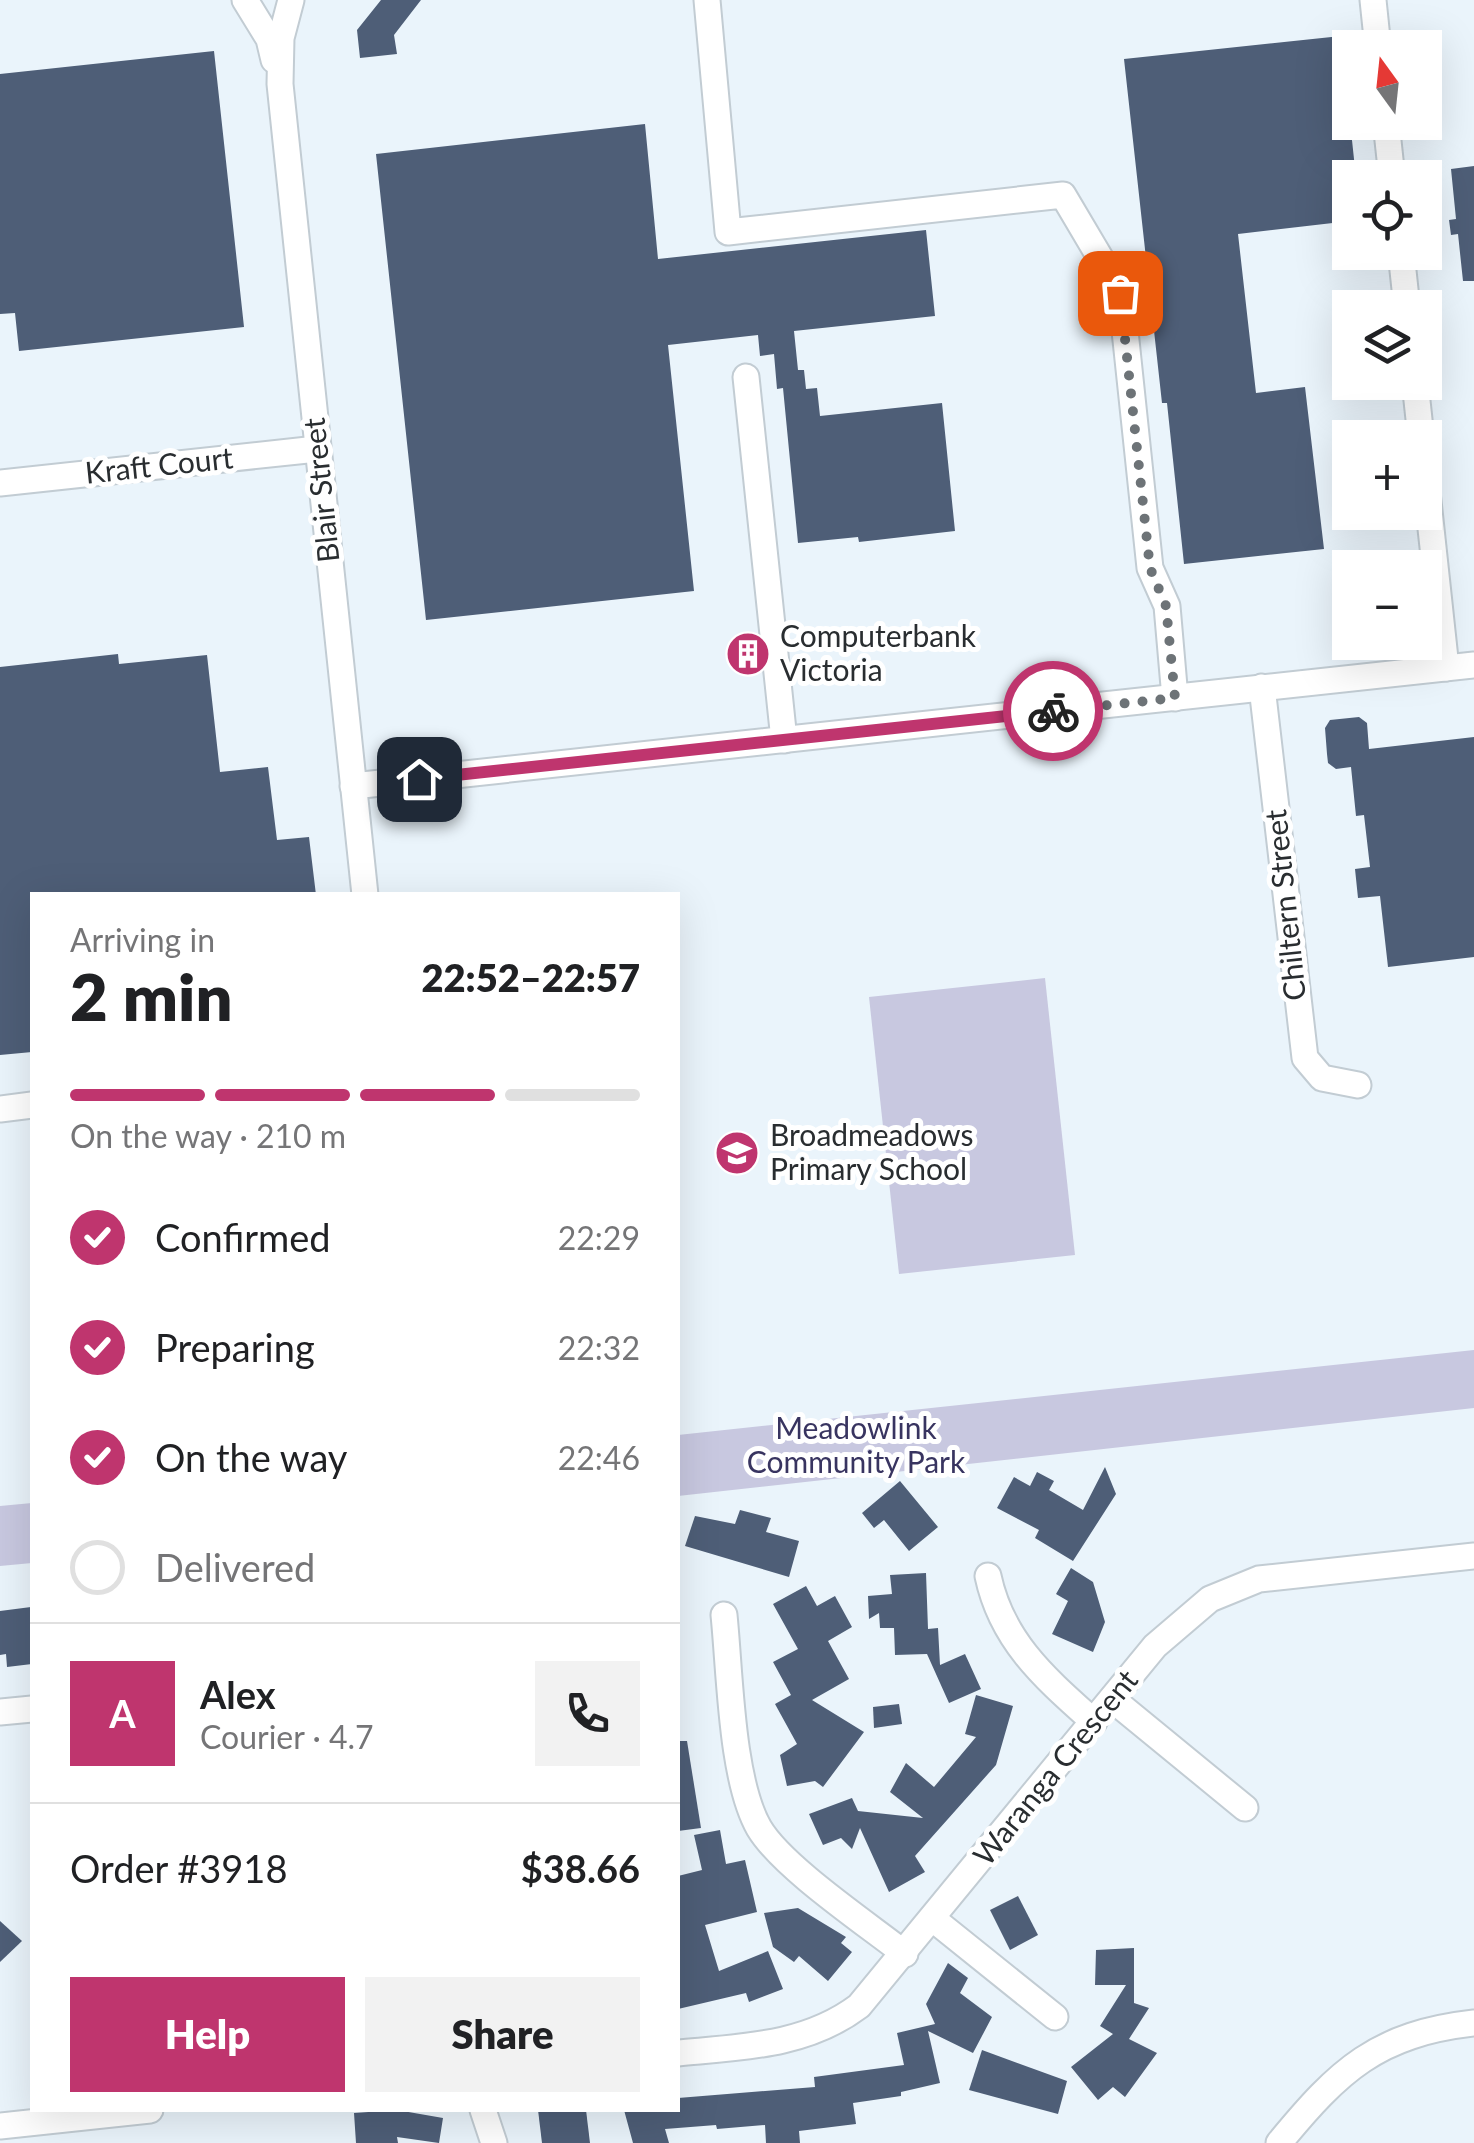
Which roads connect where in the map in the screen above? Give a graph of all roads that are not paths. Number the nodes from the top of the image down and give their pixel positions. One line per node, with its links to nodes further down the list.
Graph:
1 (245, 0): 6 (street, Blair Street)
2 (291, 0): 6 (street, Blair Street)
3 (707, 0): 14 (street)
4 (1373, 0): 5 (street)
5 (1376, 30)
6 (280, 84): 8 (street, Blair Street)
7 (746, 376): 15 (street)
8 (317, 449): 9 (street, Kraft Court); 16 (street, Blair Street)
9 (0, 483)
10 (1431, 530): 12 (street)
11 (1474, 664): 12 (street)
12 (1446, 668): 13 (street)
13 (1262, 687): 14 (street); 18 (street, Chiltern Street)
14 (1175, 698): 15 (street)
15 (784, 740): 16 (street)
16 (353, 786): 17 (street, Blair Street)
17 (365, 892)
18 (1358, 1085)
19 (30, 1105): 20 (street)
20 (0, 1109)
21 (1474, 1556): 24 (street, Waranga Crescent)
22 (988, 1576): 27 (street)
23 (724, 1615): 30 (street)
24 (1112, 1699): 27 (street, Waranga Crescent); 28 (street)
25 (30, 1708): 26 (street)
26 (0, 1712)
27 (1094, 1722): 29 (street, Waranga Crescent)
28 (1245, 1808)
29 (933, 1920): 30 (street, Waranga Crescent); 31 (street)
30 (905, 1954): 33 (street, Waranga Crescent)
31 (1055, 2017)
32 (1474, 2023): 39 (street)
33 (680, 2054)
34 (131, 2112): 37 (street)
35 (484, 2112): 38 (street)
36 (499, 2112): 38 (street)
37 (0, 2126)
38 (496, 2143)
39 (1279, 2143)

